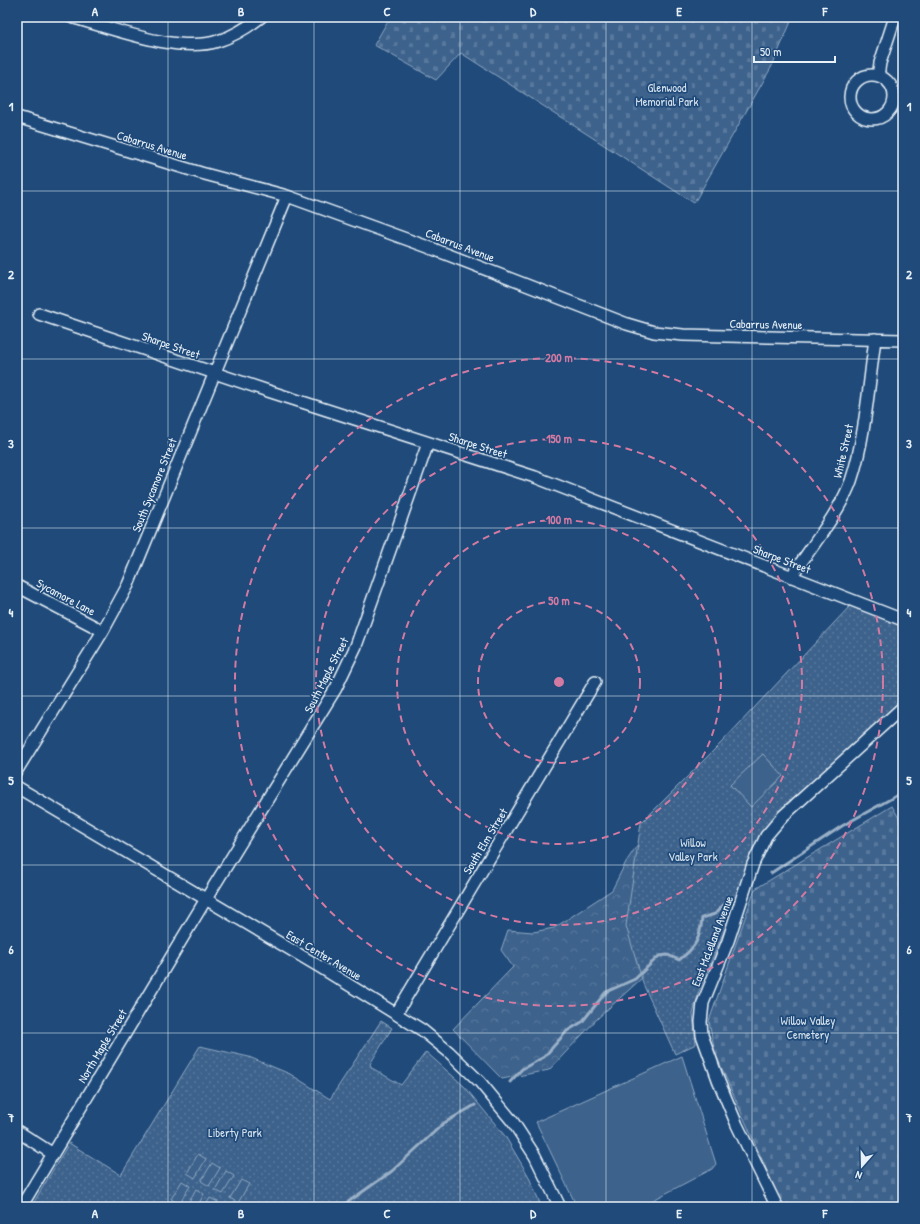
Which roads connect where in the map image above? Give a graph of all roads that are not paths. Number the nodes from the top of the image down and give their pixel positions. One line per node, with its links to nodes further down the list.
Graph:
1 (71, 17): 2 (street)
2 (261, 17)
3 (895, 17): 4 (street)
4 (878, 76)
5 (17, 117): 6 (street, Cabarrus Avenue)
6 (287, 196): 8 (street, Cabarrus Avenue); 10 (street, South Sycamore Street)
7 (39, 314): 10 (street, Sharpe Street)
8 (875, 340): 9 (street, Cabarrus Avenue); 12 (street, White Street)
9 (903, 340)
10 (214, 373): 11 (street, Sharpe Street); 15 (street, South Sycamore Street)
11 (428, 443): 12 (street, Sharpe Street); 20 (street, South Maple Street)
12 (791, 577): 14 (street, Sharpe Street)
13 (17, 586): 15 (street, Sycamore Lane)
14 (903, 620)
15 (103, 631): 18 (street, South Sycamore Street)
16 (595, 682): 21 (street, South Elm Street)
17 (903, 707): 26 (street, East McLelland Avenue)
18 (17, 770)
19 (17, 787): 20 (street, East Center Avenue)
20 (206, 899): 21 (street, East Center Avenue); 23 (street, North Maple Street)
21 (396, 1014): 25 (street, East Center Avenue)
22 (17, 1130): 23 (street)
23 (53, 1154): 24 (street, North Maple Street)
24 (21, 1207)
25 (560, 1207)
26 (777, 1207)

